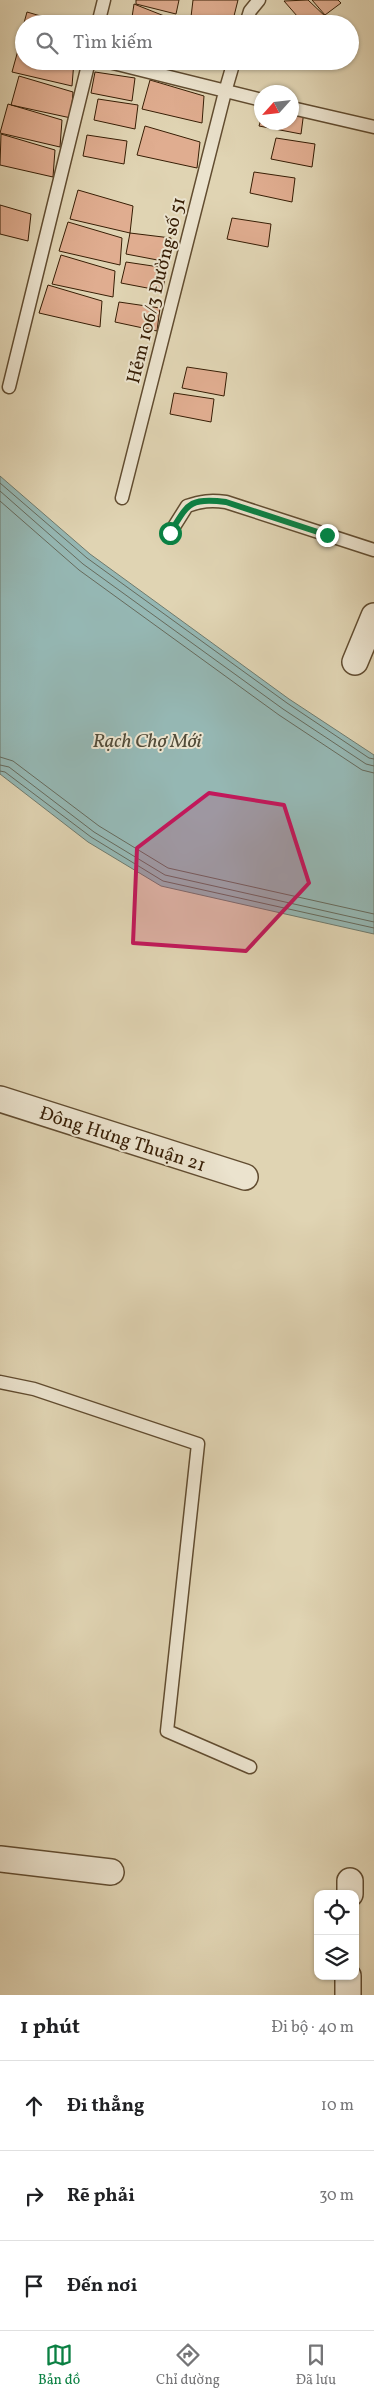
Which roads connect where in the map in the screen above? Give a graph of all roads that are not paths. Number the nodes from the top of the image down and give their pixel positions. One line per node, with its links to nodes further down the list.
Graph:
1 (104, 0): 3 (lane)
2 (258, 0): 4 (lane)
3 (100, 15)
4 (249, 15)
5 (87, 70): 12 (lane)
6 (140, 70): 8 (lane)
7 (231, 70): 8 (lane, Hẻm 106/3 Đường số 51)
8 (225, 92): 9 (lane); 13 (lane, Hẻm 106/3 Đường số 51)
9 (254, 98)
10 (299, 110): 11 (lane)
11 (374, 126)
12 (9, 387)
13 (122, 498)
14 (170, 533): 15 (lane)
15 (374, 550)
16 (374, 617): 17 (street)
17 (355, 662)
18 (0, 1099): 19 (street, Đông Hưng Thuận 21)
19 (245, 1177)
20 (0, 1382): 21 (lane)
21 (250, 1767)
22 (0, 1859): 23 (street)
23 (111, 1872)
24 (348, 1980): 25 (street)
25 (348, 1995)

